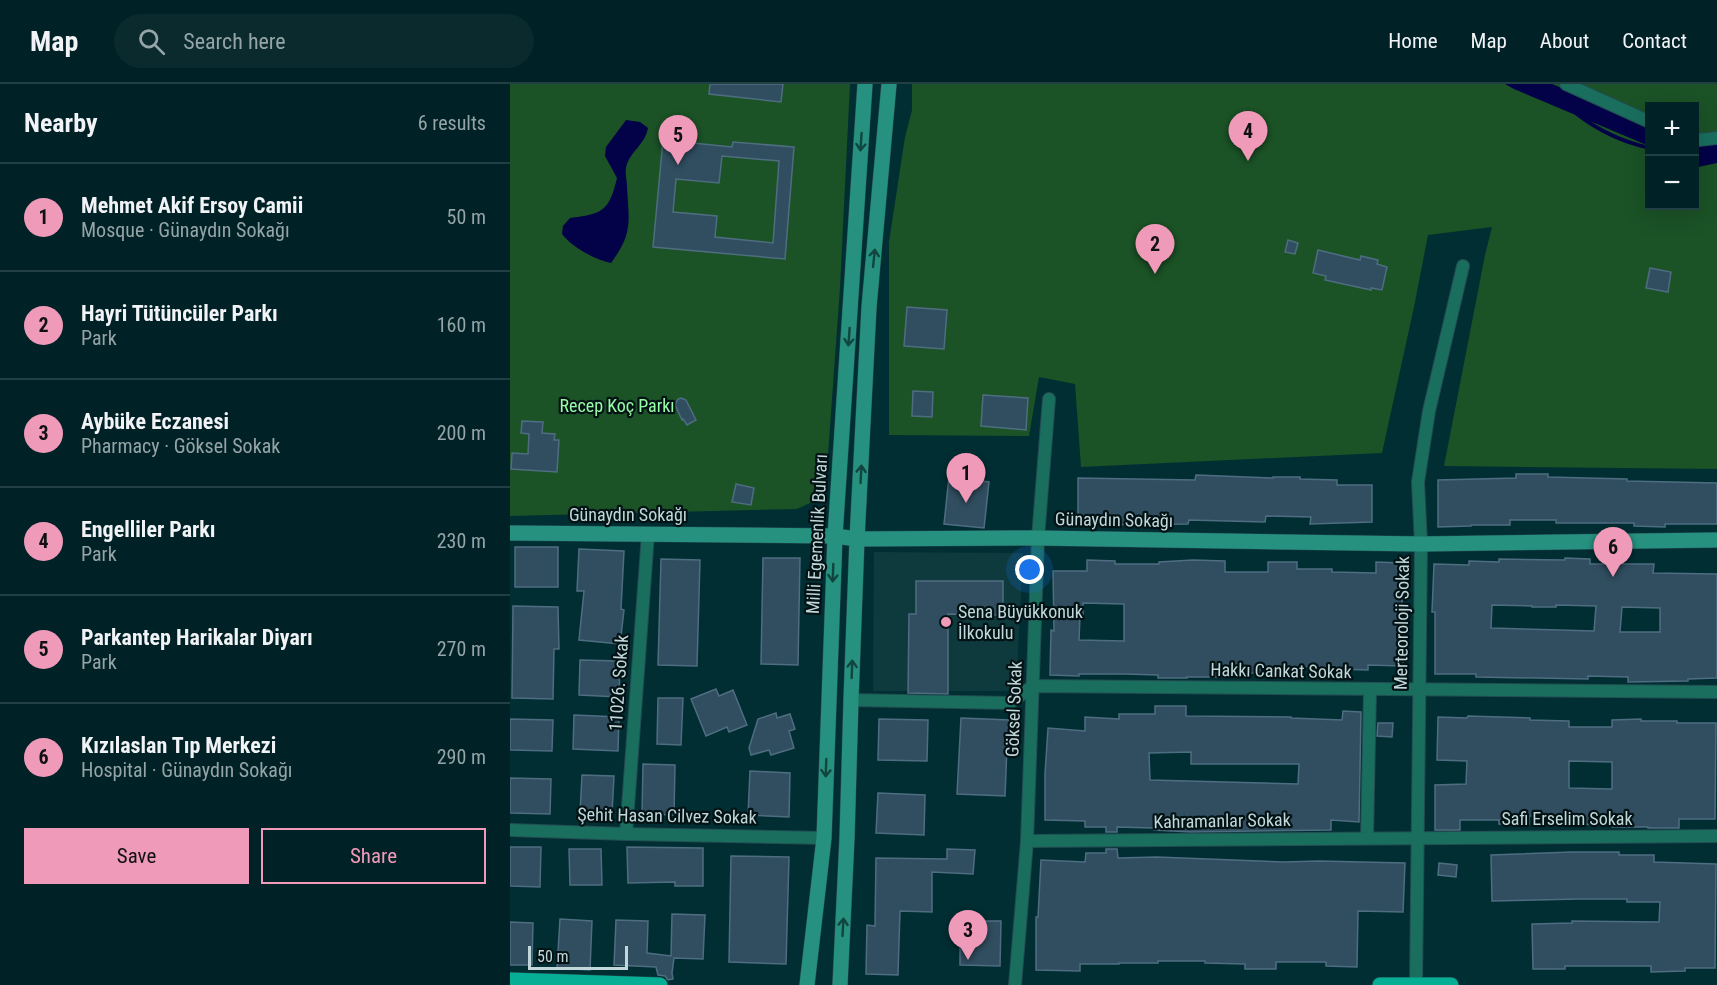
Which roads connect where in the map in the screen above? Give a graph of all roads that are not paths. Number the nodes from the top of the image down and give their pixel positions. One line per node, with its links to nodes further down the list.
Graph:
1 (865, 84): 11 (main road, Milli Egemenlik Bulvarı, one-way to 11)
2 (889, 84): 13 (main road, one-way to 2)
3 (1566, 84): 4 (street)
4 (1645, 120)
5 (1717, 138): 6 (street)
6 (1699, 140)
7 (1464, 266): 15 (street, Merteoroloji Sokak)
8 (1049, 399): 12 (street, Göksel Sokak)
9 (510, 533): 10 (main road, Günaydın Sokağı)
10 (648, 534): 11 (main road, Günaydın Sokağı); 22 (street, 11026. Sokak)
11 (835, 536): 13 (main road, Günaydın Sokağı); 25 (main road, Milli Egemenlik Bulvarı, one-way to 25)
12 (1038, 538): 13 (main road, Günaydın Sokağı); 15 (main road, Günaydın Sokağı); 16 (street, Göksel Sokak)
13 (857, 539): 20 (main road, one-way to 13)
14 (1717, 540): 15 (main road, Günaydın Sokağı)
15 (1421, 544): 18 (street, Merteoroloji Sokak)
16 (1033, 686): 17 (street, Hakkı Cankat Sokak); 20 (street); 27 (street, Göksel Sokak)
17 (1370, 690): 18 (street, Hakkı Cankat Sokak); 26 (street)
18 (1418, 691): 19 (street, Hakkı Cankat Sokak); 24 (street, Merteoroloji Sokak)
19 (1717, 692)
20 (850, 700): 31 (main road, one-way to 20)
21 (510, 830): 22 (street, Şehit Hasan Cilvez Sokak)
22 (627, 834): 25 (street, Şehit Hasan Cilvez Sokak)
23 (1717, 836): 24 (street, Safi Erselim Sokak)
24 (1417, 837): 26 (street, Kahramanlar Sokak); 34 (street, Merteoroloji Sokak)
25 (824, 838): 30 (main road, Milli Egemenlik Bulvarı)
26 (1367, 838): 27 (street, Kahramanlar Sokak)
27 (1027, 841): 32 (street, Göksel Sokak)
28 (510, 980): 29 (main road)
29 (660, 985)
30 (807, 985)
31 (840, 985)
32 (1015, 985)
33 (1380, 985): 34 (main road)
34 (1416, 985): 35 (main road)
35 (1452, 985)

